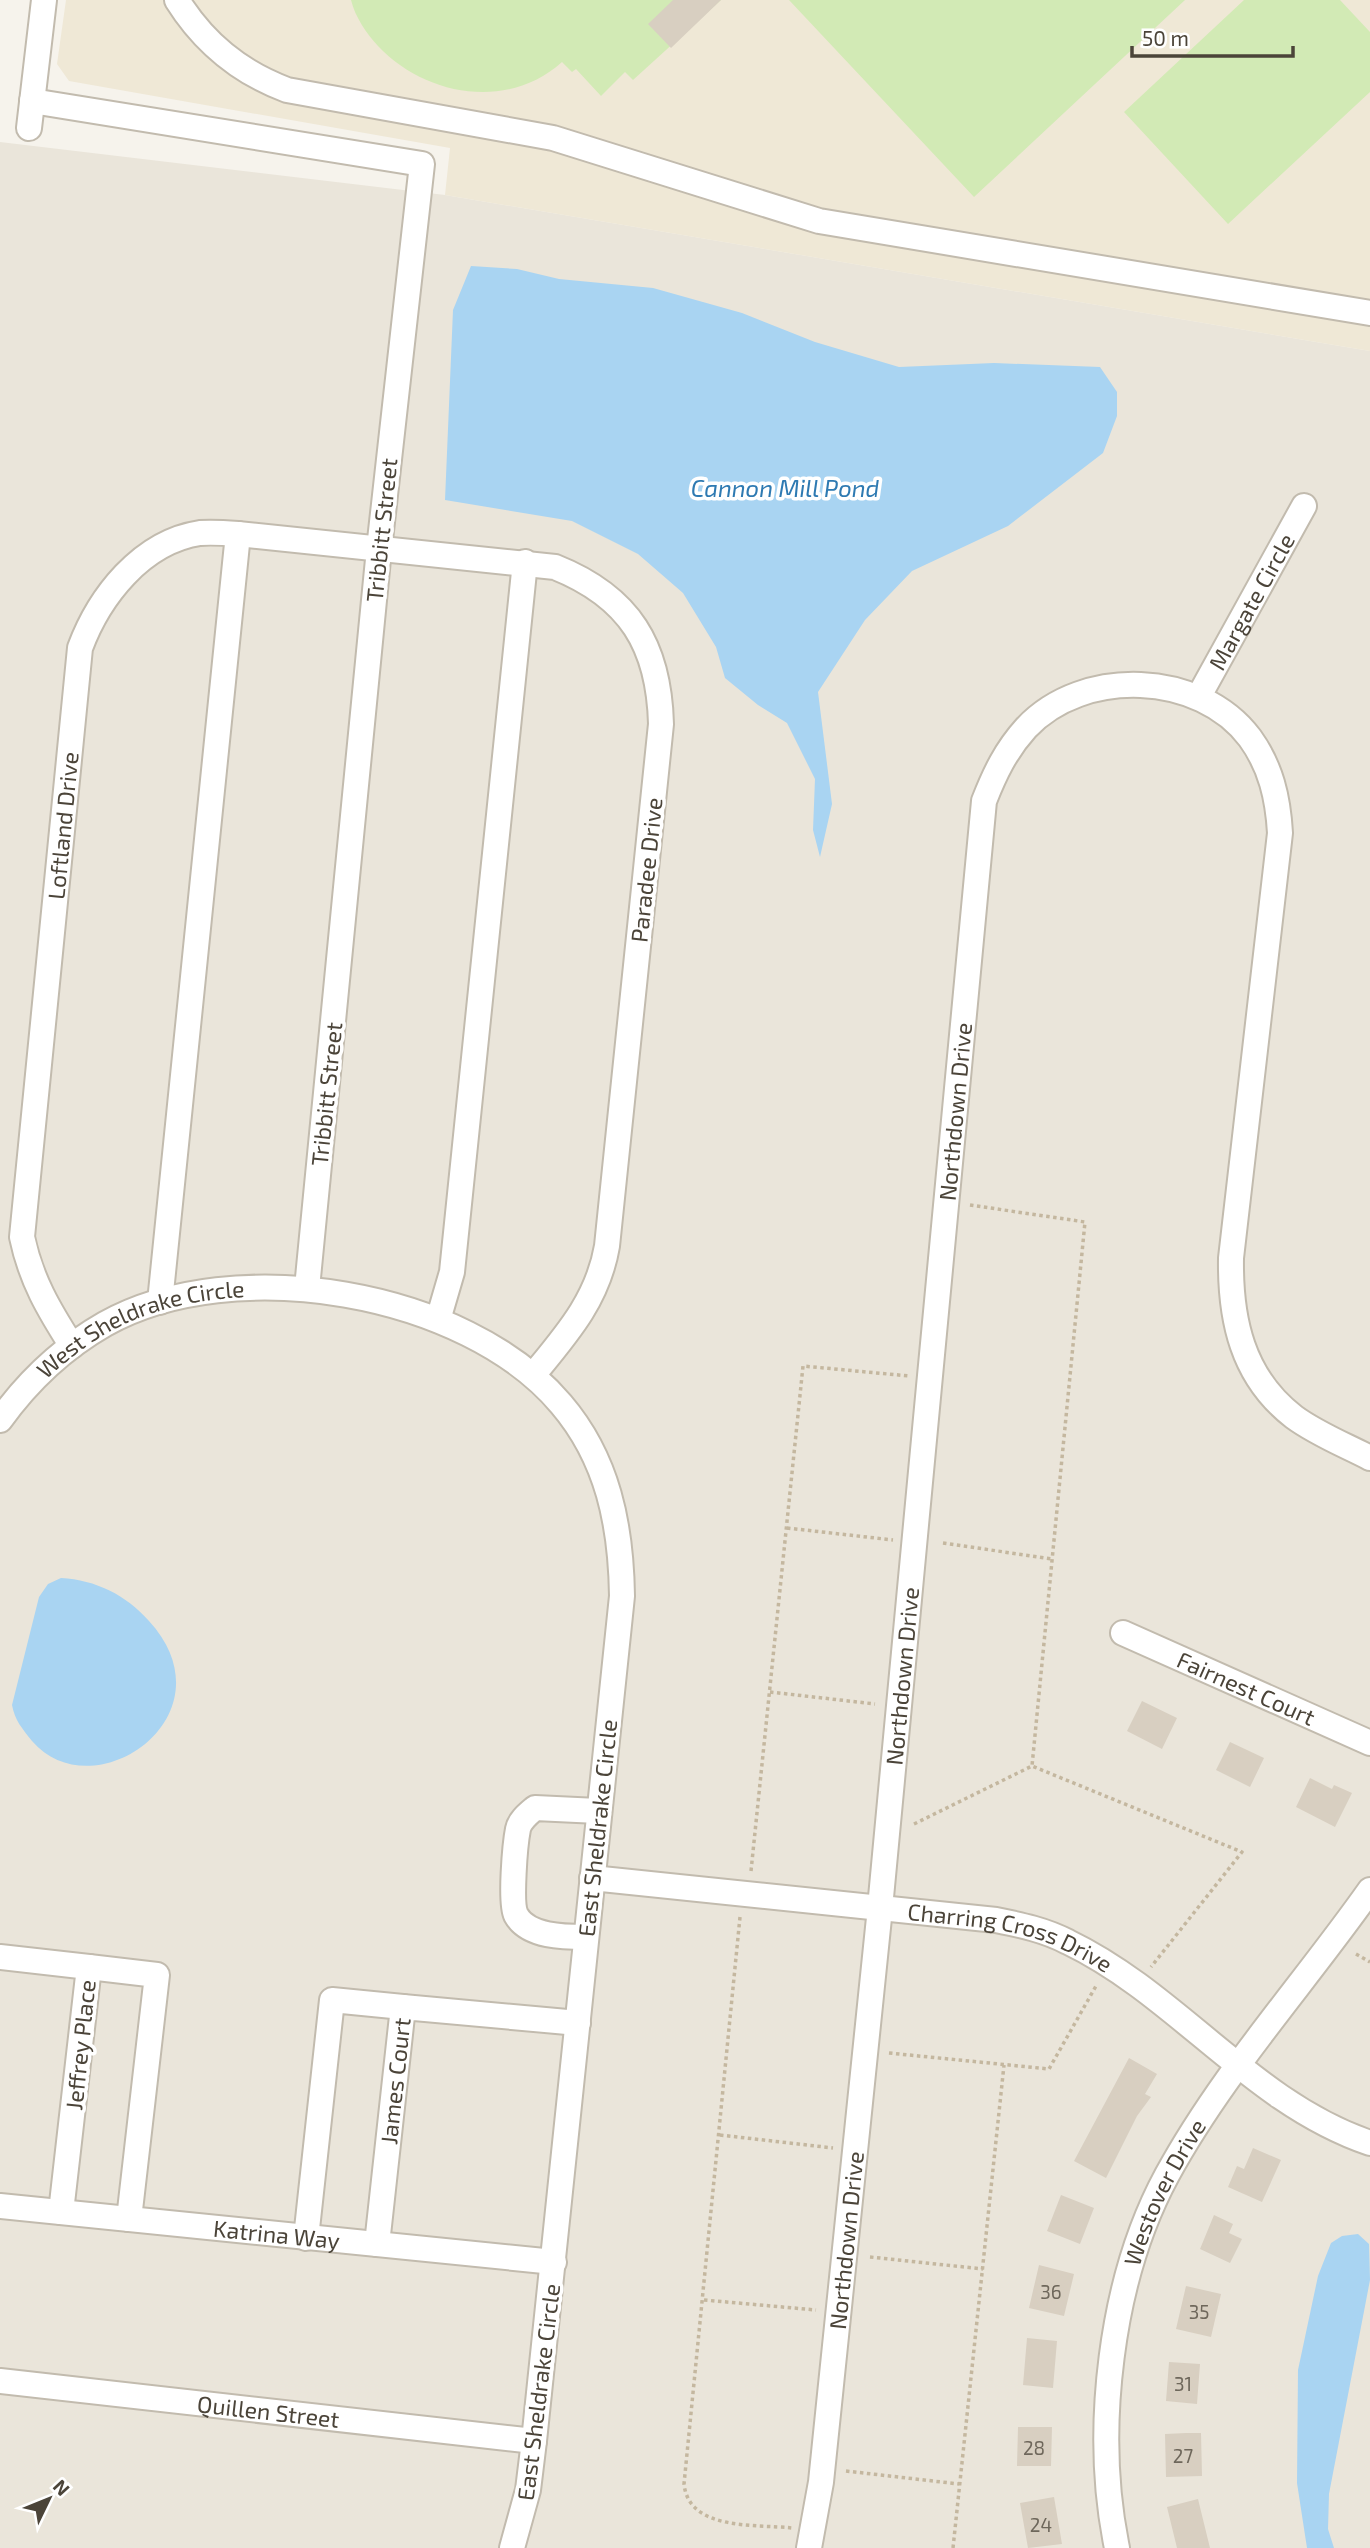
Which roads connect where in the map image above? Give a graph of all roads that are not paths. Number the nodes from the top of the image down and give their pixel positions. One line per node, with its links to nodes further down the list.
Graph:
1 (44, 0): 3 (street)
2 (177, 0): 5 (street)
3 (32, 101): 4 (street); 8 (street, Tribbitt Street)
4 (29, 128)
5 (1370, 313)
6 (1304, 506): 10 (street, Margate Circle)
7 (238, 534): 8 (street, Loftland Drive); 12 (street); 14 (street, Loftland Drive)
8 (379, 549): 9 (street, Paradee Drive); 11 (street, Tribbitt Street)
9 (525, 562): 13 (street); 15 (street, Paradee Drive)
10 (1199, 696): 17 (street, Northdown Drive); 23 (street, Northdown Drive)
11 (307, 1288): 12 (street, West Sheldrake Circle); 13 (street, East Sheldrake Circle)
12 (160, 1302): 14 (street, West Sheldrake Circle)
13 (439, 1320): 15 (street, East Sheldrake Circle)
14 (72, 1346): 16 (street, West Sheldrake Circle)
15 (534, 1374): 20 (street, East Sheldrake Circle)
16 (0, 1420)
17 (1370, 1458)
18 (1123, 1633): 19 (street, Fairnest Court)
19 (1370, 1743)
20 (598, 1811): 21 (street, East Sheldrake Circle); 24 (street)
21 (592, 1878): 23 (street, Charring Cross Drive); 24 (street, East Sheldrake Circle)
22 (1370, 1891): 29 (street, Westover Drive)
23 (880, 1908): 29 (street, Charring Cross Drive); 40 (street, Northdown Drive)
24 (586, 1937): 28 (street, East Sheldrake Circle)
25 (0, 1957): 26 (street, Jeffrey Place)
26 (89, 1967): 32 (street, Jeffrey Place); 33 (street)
27 (403, 2007): 28 (street, James Court); 34 (street); 35 (street, James Court)
28 (578, 2023): 36 (street, East Sheldrake Circle)
29 (1239, 2067): 30 (street, Charring Cross Drive); 41 (street, Westover Drive)
30 (1370, 2143)
31 (0, 2206): 32 (street, Katrina Way)
32 (61, 2212): 33 (street, Katrina Way)
33 (129, 2220): 34 (street, Katrina Way)
34 (306, 2238): 35 (street, Katrina Way)
35 (377, 2244): 36 (street, Katrina Way)
36 (554, 2262): 38 (street, East Sheldrake Circle)
37 (0, 2381): 38 (street, Quillen Street)
38 (534, 2441): 39 (street, East Sheldrake Circle)
39 (512, 2548)
40 (809, 2548)
41 (1117, 2548)

